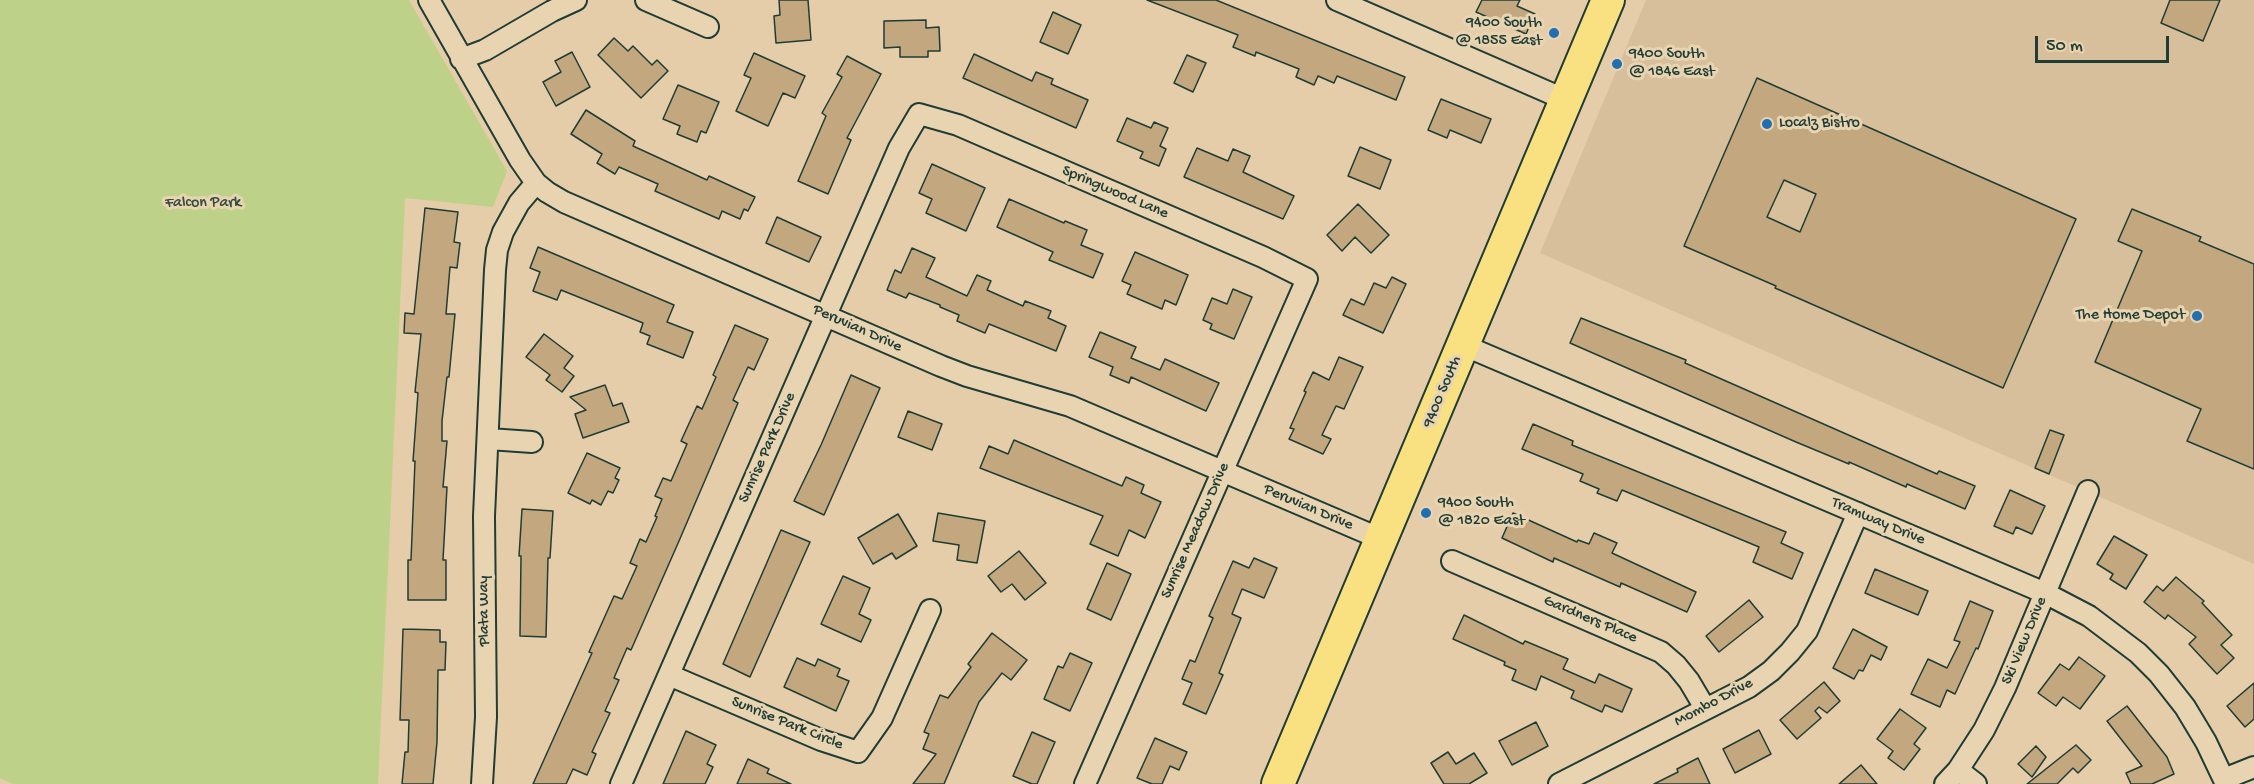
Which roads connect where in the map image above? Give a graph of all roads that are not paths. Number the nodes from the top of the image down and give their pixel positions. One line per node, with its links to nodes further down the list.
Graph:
1 (429, 0): 7 (street, Peruvian Drive)
2 (576, 0): 7 (street)
3 (646, 0): 6 (street)
4 (1337, 0): 8 (street)
5 (1608, 0): 8 (main road, 9400 South)
6 (708, 27)
7 (461, 58): 10 (street, Peruvian Drive)
8 (1566, 100): 13 (main road, 9400 South)
9 (919, 114): 11 (street, Springwood Lane); 12 (street, Sunrise Park Drive)
10 (536, 183): 12 (street, Peruvian Drive); 14 (street, Plata Way)
11 (1308, 279): 16 (street, Sunrise Meadow Drive)
12 (826, 316): 16 (street, Peruvian Drive); 23 (street, Sunrise Park Drive)
13 (1463, 345): 18 (street, Tramway Drive); 19 (main road, 9400 South)
14 (489, 439): 15 (street); 28 (street, Plata Way)
15 (532, 442)
16 (1222, 471): 19 (street, Peruvian Drive); 30 (street, Sunrise Meadow Drive)
17 (2088, 490): 21 (street, Ski View Drive)
18 (1858, 513): 21 (street, Tramway Drive); 24 (street, Mombo Drive)
19 (1381, 539): 31 (main road, 9400 South)
20 (1452, 561): 24 (street, Gardners Place)
21 (2045, 593): 26 (street, Ski View Drive); 27 (street, Tramway Drive)
22 (930, 610): 23 (street, Sunrise Park Circle)
23 (669, 675): 29 (street, Sunrise Park Drive)
24 (1705, 708): 32 (street, Mombo Drive)
25 (2254, 766): 27 (street)
26 (1952, 777): 33 (street)
27 (2225, 782)
28 (482, 784)
29 (621, 784)
30 (1085, 784)
31 (1278, 784)
32 (1559, 784)
33 (1976, 784)

